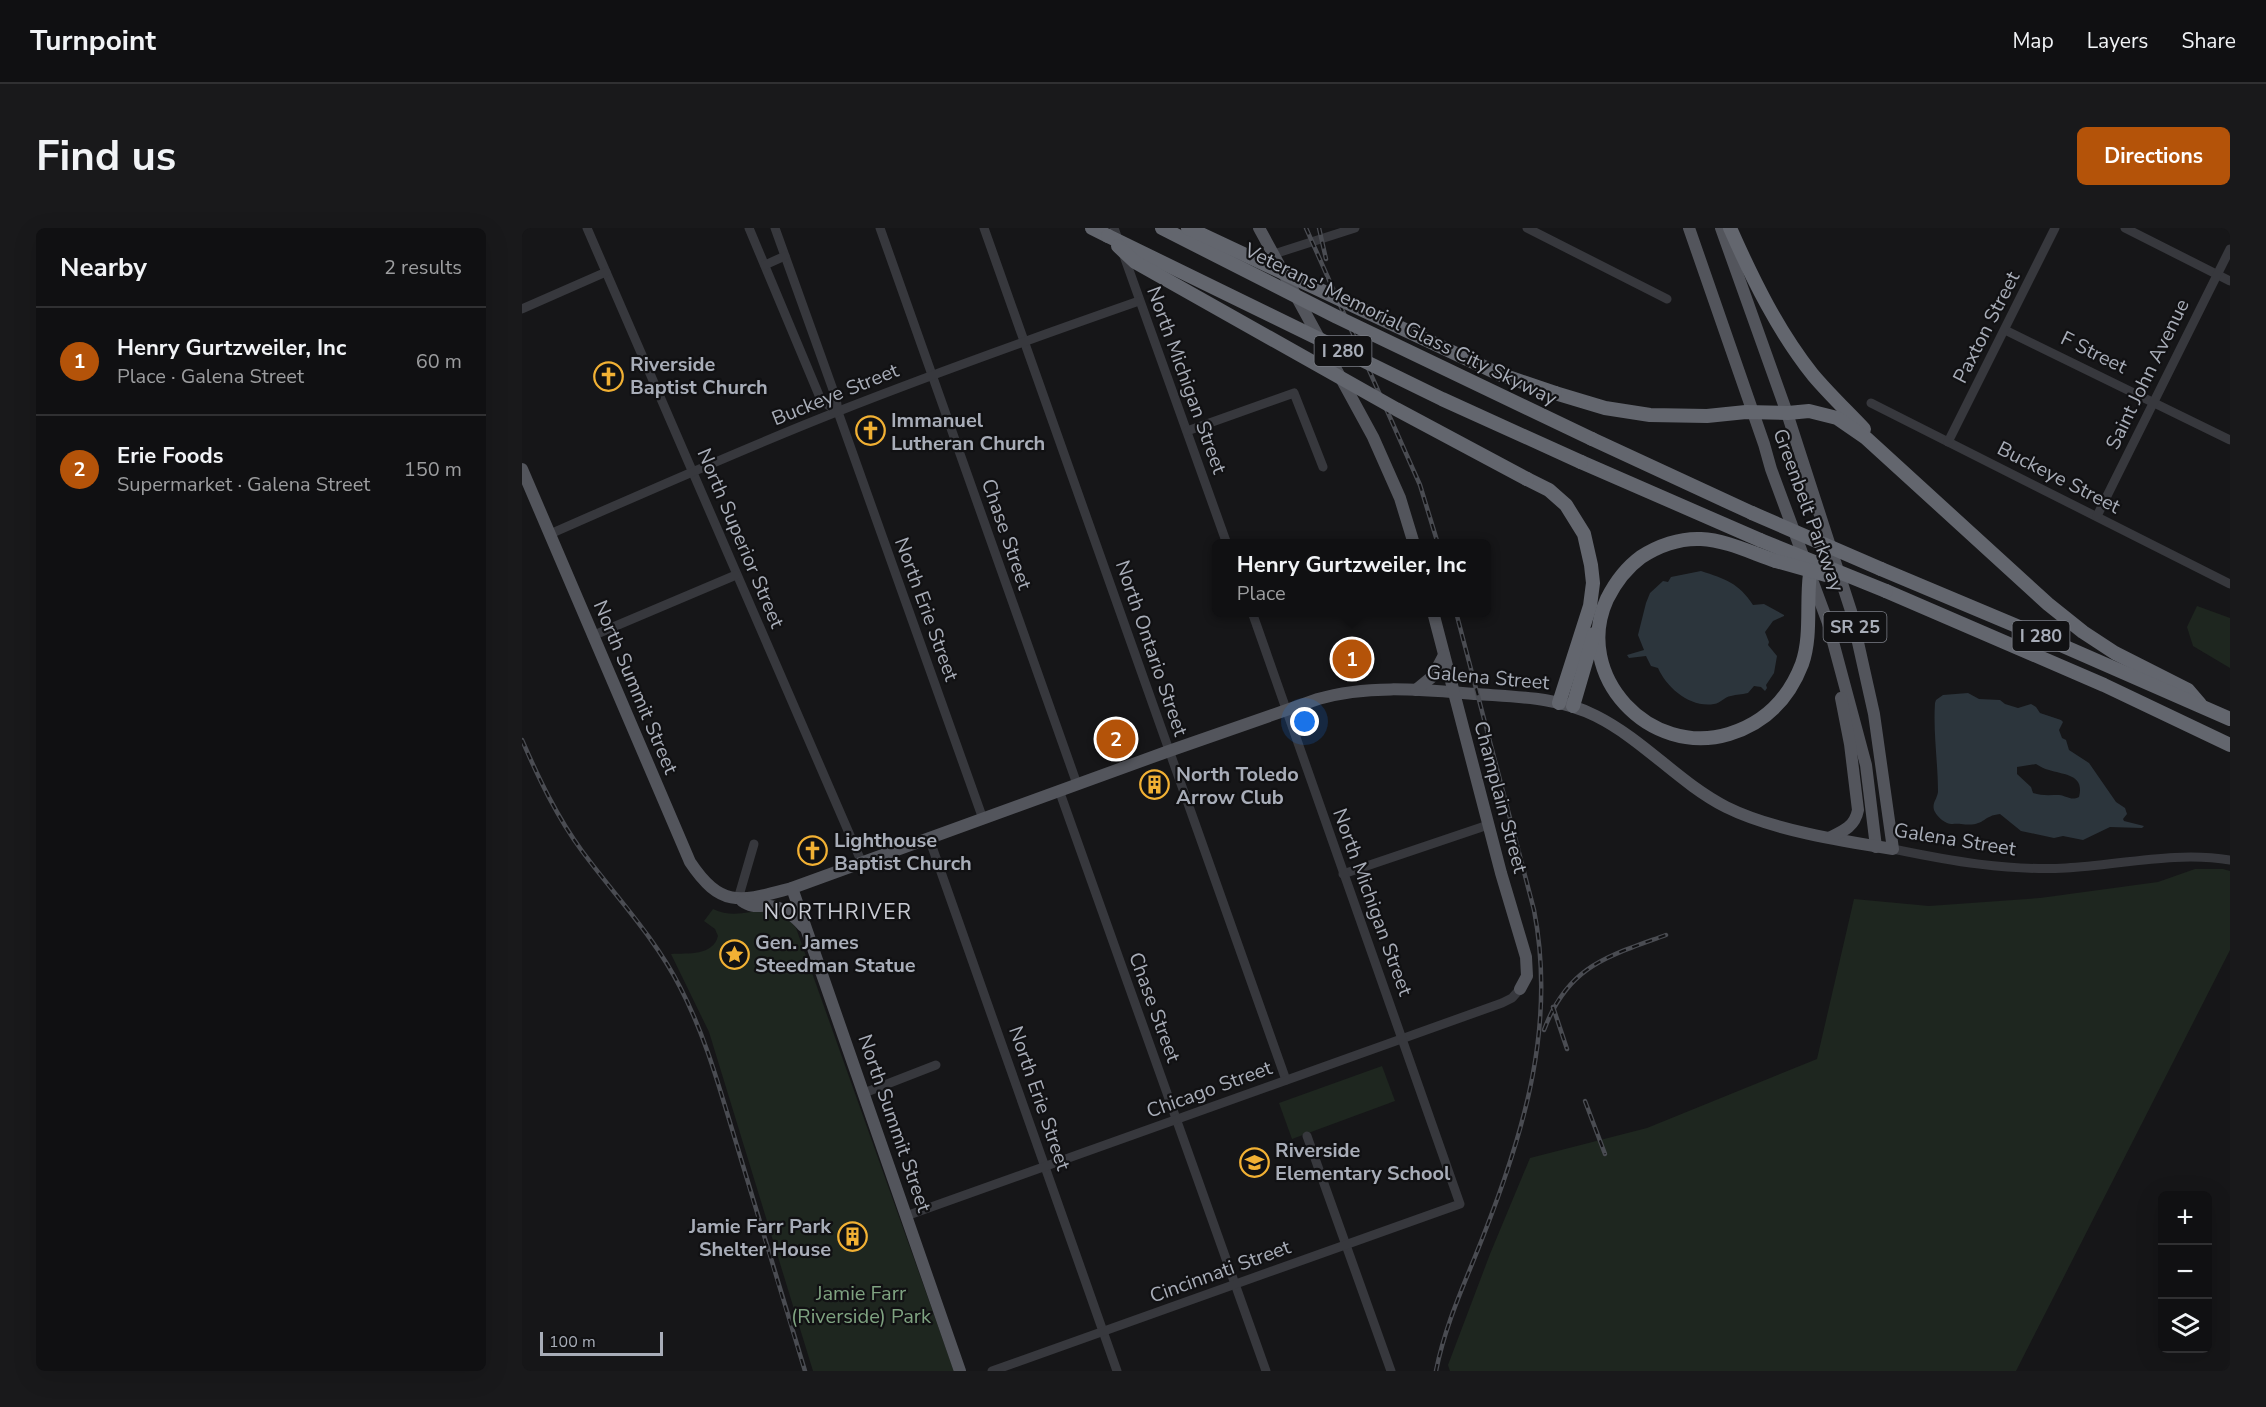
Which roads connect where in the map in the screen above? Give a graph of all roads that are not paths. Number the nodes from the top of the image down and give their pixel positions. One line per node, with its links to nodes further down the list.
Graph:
1 (587, 228): 22 (street, North Superior Street)
2 (749, 228): 21 (street, North Erie Street)
3 (775, 228): 19 (street, North Erie Street)
4 (880, 228): 30 (street, Chase Street)
5 (984, 228): 29 (street, North Ontario Street)
6 (1092, 228): 17 (highway, I 280)
7 (1162, 228): 59 (highway, Veterans' Memorial Glass City Skyway / I 280, bridge)
8 (1188, 228): 34 (highway, bridge)
9 (1259, 228): 20 (main road)
10 (1355, 228): 20 (street)
11 (1527, 228): 25 (street)
12 (1689, 228): 34 (main road, Greenbelt Parkway / SR 25)
13 (1721, 228): 35 (main road, Greenbelt Parkway / SR 25)
14 (1730, 228): 42 (highway)
15 (2055, 228): 28 (street, Paxton Street)
16 (2125, 228): 23 (street)
17 (1111, 232): 26 (street, North Michigan Street); 50 (highway, I 280, bridge); 60 (highway, bridge)
18 (2230, 249): 23 (street, Saint John Avenue)
19 (785, 256): 21 (street); 33 (street, North Erie Street)
20 (1276, 259): 46 (main road, bridge)
21 (765, 265): 33 (street, North Erie Street)
22 (606, 272): 27 (street); 41 (street, North Superior Street)
23 (2217, 275): 24 (street); 31 (street, Saint John Avenue)
24 (2230, 281)
25 (1667, 298)
26 (1139, 301): 29 (street, Buckeye Street); 36 (street, North Michigan Street)
27 (522, 309)
28 (2006, 330): 31 (street, F Street); 38 (street, Paxton Street)
29 (1024, 341): 30 (street, Buckeye Street); 64 (street, North Ontario Street)
30 (932, 375): 33 (street, Buckeye Street); 65 (street, Chase Street)
31 (2154, 402): 37 (street, F Street); 43 (street, Saint John Avenue)
32 (1871, 403): 38 (street, Buckeye Street)
33 (838, 412): 41 (street, Buckeye Street); 67 (street, North Erie Street)
34 (1753, 412): 35 (highway); 47 (main road, Greenbelt Parkway / SR 25)
35 (1787, 413): 42 (highway); 73 (main road, Greenbelt Parkway / SR 25)
36 (1187, 431): 39 (street); 45 (street, North Michigan Street)
37 (2230, 440)
38 (1948, 442): 43 (street, Buckeye Street)
39 (1323, 467)
40 (522, 469): 44 (main road, North Summit Street)
41 (693, 471): 44 (street, Buckeye Street); 48 (street, North Superior Street)
42 (1911, 478): 59 (highway)
43 (2097, 516): 49 (street, Buckeye Street)
44 (550, 534): 55 (main road, North Summit Street)
45 (1226, 539)
46 (1413, 539)
47 (1810, 573): 53 (highway); 54 (main road, Greenbelt Parkway / SR 25)
48 (736, 574): 55 (street); 75 (street, North Superior Street)
49 (2230, 584)
50 (1886, 591): 53 (highway, bridge); 63 (highway, I 280)
51 (1254, 617): 61 (street, North Michigan Street)
52 (1434, 617): 56 (main road, Champlain Street)
53 (1599, 618): 60 (highway)
54 (1828, 623): 69 (main road); 72 (main road, Greenbelt Parkway / SR 25)
55 (592, 636): 78 (main road, North Summit Street)
56 (1444, 655): 57 (main road); 58 (main road, Champlain Street)
57 (1416, 690): 58 (main road, Galena Street); 61 (main road, Galena Street)
58 (1454, 692): 60 (main road, Galena Street); 68 (main road, Champlain Street)
59 (2200, 704): 62 (highway, I 280)
60 (1566, 705): 69 (main road, Galena Street)
61 (1286, 711): 64 (main road, Galena Street); 76 (street, North Michigan Street)
62 (2230, 719)
63 (2230, 745)
64 (1169, 751): 65 (main road, Galena Street); 83 (street, North Ontario Street)
65 (1077, 784): 66 (main road, Galena Street)
66 (1059, 790): 67 (main road, Galena Street); 85 (street, Chase Street)
67 (983, 819): 70 (main road, Galena Street)
68 (1488, 825): 76 (street); 80 (main road, Champlain Street)
69 (1831, 837): 72 (main road, Galena Street)
70 (929, 838): 75 (main road, Galena Street); 87 (street, North Erie Street)
71 (754, 844): 78 (street)
72 (1876, 846): 73 (main road, Galena Street)
73 (1893, 849): 74 (street, Galena Street)
74 (2230, 860)
75 (862, 863): 77 (main road, Galena Street)
76 (1343, 874): 81 (street, North Michigan Street)
77 (792, 888): 78 (main road, Galena Street); 79 (main road, North Summit Street)
78 (738, 899): 79 (main road, North Summit Street)
79 (808, 932): 84 (main road, North Summit Street)
80 (1520, 989): 81 (street, Chicago Street)
81 (1403, 1040): 83 (street, Chicago Street); 88 (street, North Michigan Street)
82 (936, 1065): 84 (street)
83 (1286, 1080): 85 (street, Chicago Street)
84 (864, 1094): 89 (main road, North Summit Street)
85 (1176, 1119): 87 (street, Chicago Street); 91 (street, Chase Street)
86 (1307, 1136): 90 (street)
87 (1044, 1165): 89 (street, Chicago Street); 92 (street, North Erie Street)
88 (1460, 1204): 90 (street, Cincinnati Street)
89 (906, 1216): 93 (main road, North Summit Street)
90 (1346, 1245): 91 (street, Cincinnati Street); 97 (street)
91 (1235, 1284): 92 (street, Cincinnati Street); 96 (street, Chase Street)
92 (1102, 1332): 94 (street, Cincinnati Street); 95 (street, North Erie Street)
93 (960, 1371)
94 (992, 1371)
95 (1117, 1371)
96 (1266, 1371)
97 (1391, 1371)

